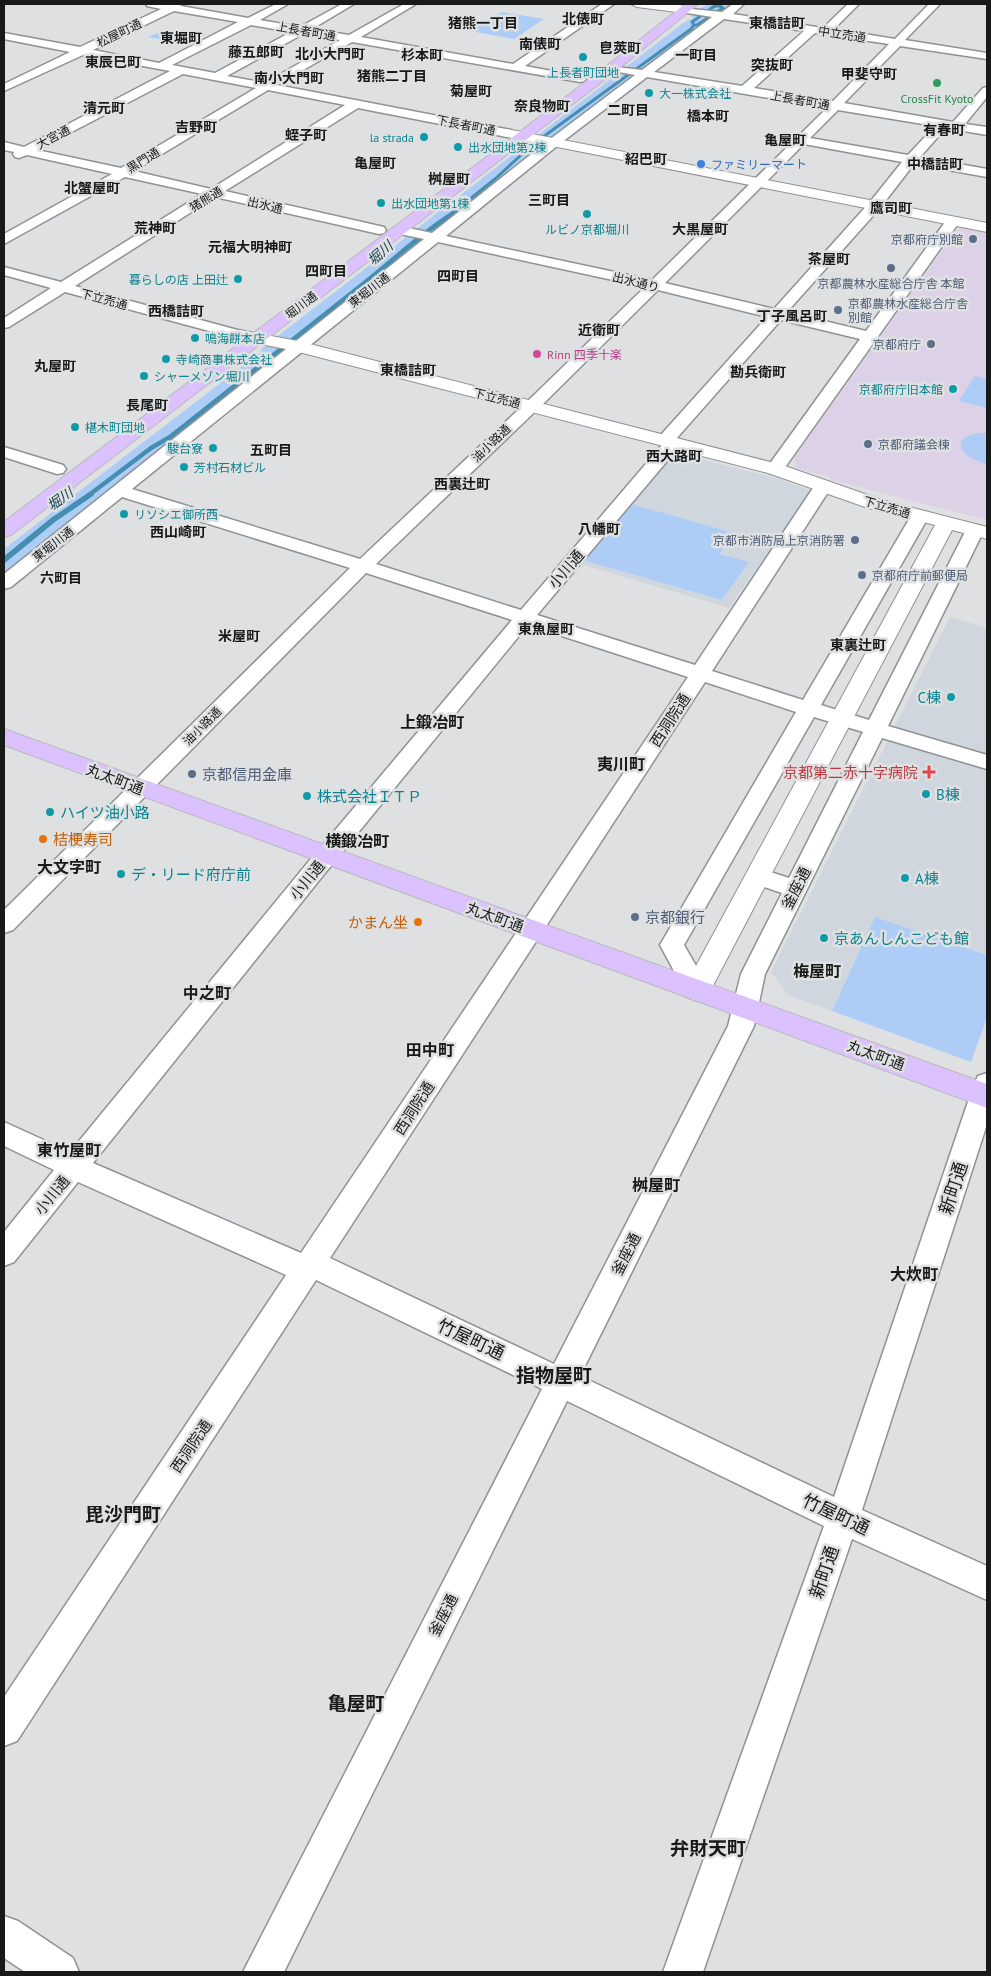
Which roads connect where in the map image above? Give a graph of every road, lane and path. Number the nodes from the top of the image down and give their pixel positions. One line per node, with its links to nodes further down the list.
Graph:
1 (151, 4): 10 (street, 上長者町通)
2 (283, 4): 13 (street)
3 (349, 4): 15 (street)
4 (411, 4): 19 (street, 黒門通)
5 (609, 4): 25 (street)
6 (638, 4): 11 (street, 中立売通)
7 (739, 4): 12 (street, 東堀川通)
8 (854, 4): 16 (street)
9 (934, 4): 20 (street, 油小路通)
10 (176, 6): 13 (street, 上長者町通); 22 (street, 松屋町通)
11 (685, 7): 12 (street, 中立売通); 26 (main road, 堀川通); 30 (main road, 堀川通)
12 (721, 15): 14 (street, 中立売通); 28 (street, 東堀川通)
13 (249, 21): 15 (street, 上長者町通); 24 (street)
14 (813, 29): 16 (street, 中立売通); 34 (street)
15 (303, 31): 19 (street, 上長者町通); 29 (street)
16 (826, 31): 20 (street, 中立売通)
17 (5, 37): 21 (street, 下長者町通)
18 (70, 38): 21 (street)
19 (350, 38): 25 (street, 上長者町通); 31 (street, 黒門通)
20 (897, 42): 23 (street, 中立売通); 36 (street, 油小路通)
21 (54, 46): 22 (street, 下長者町通)
22 (83, 51): 24 (street, 下長者町通); 32 (street, 松屋町通)
23 (987, 56)
24 (161, 66): 27 (street, 下長者町通)
25 (515, 68): 30 (street, 上長者町通)
26 (617, 69): 28 (street, 上長者町通); 39 (main road, 堀川通)
27 (182, 70): 29 (street, 下長者町通); 43 (street, 大宮通)
28 (641, 73): 34 (street, 上長者町通); 41 (street, 東堀川通)
29 (216, 77): 31 (street, 下長者町通)
30 (580, 79): 39 (main road, 堀川通)
31 (266, 87): 35 (street, 下長者町通); 47 (street, 黒門通)
32 (4, 88)
33 (987, 90): 37 (street, 小川通)
34 (744, 91): 36 (street, 上長者町通)
35 (357, 103): 39 (street, 下長者町通); 49 (street, 猪熊通)
36 (835, 106): 37 (street, 上長者町通); 40 (street, 油小路通)
37 (949, 125): 38 (street, 上長者町通); 45 (street, 小川通)
38 (987, 131)
39 (520, 136): 41 (street, 下長者町通); 53 (main road, 堀川通); 54 (main road, 堀川通)
40 (802, 140): 45 (street); 48 (street, 油小路通)
41 (551, 143): 48 (street, 下長者町通); 55 (street, 東堀川通)
42 (4, 146): 43 (street, 出水通)
43 (24, 152): 44 (street, 大宮通); 47 (street, 出水通)
44 (11, 159)
45 (911, 160): 46 (street); 50 (street, 小川通)
46 (987, 173)
47 (121, 174): 49 (street, 出水通); 56 (street, 黒門通)
48 (760, 182): 50 (street, 下長者町通); 58 (street, 油小路通)
49 (215, 194): 53 (street, 出水通); 59 (street, 猪熊通)
50 (875, 205): 51 (street, 下長者町通); 60 (street, 小川通)
51 (953, 221): 52 (street, 下長者町通); 63 (street)
52 (987, 228)
53 (379, 230): 62 (main road, 堀川通)
54 (405, 231): 55 (street, 出水通り); 64 (main road, 堀川通)
55 (433, 237): 58 (street, 出水通り); 65 (street, 東堀川通)
56 (4, 240)
57 (4, 272): 59 (street, 下立売通)
58 (655, 286): 60 (street, 出水通り); 67 (street, 油小路通)
59 (63, 288): 61 (street, 猪熊通); 62 (street, 下立売通)
60 (777, 316): 63 (street, 出水通り); 68 (street, 小川通)
61 (4, 324)
62 (240, 334): 64 (street, 下立売通); 66 (main road, 堀川通)
63 (871, 337): 71 (street)
64 (266, 339): 65 (street, 下立売通); 77 (main road, 堀川通)
65 (295, 346): 67 (street, 下立売通); 74 (street, 東堀川通)
66 (162, 392)
67 (530, 406): 68 (street, 下立売通); 79 (street, 油小路通)
68 (669, 442): 71 (street, 下立売通); 81 (street, 小川通)
69 (4, 452): 70 (street)
70 (61, 466): 72 (main road)
71 (775, 469): 73 (street, 下立売通)
72 (43, 479)
73 (823, 486): 75 (street, 下立売通); 82 (street, 西洞院通)
74 (119, 491): 79 (street); 80 (street, 東堀川通)
75 (920, 516): 76 (street, 下立売通); 83 (street)
76 (946, 523): 78 (street, 下立売通); 84 (street)
77 (4, 531)
78 (981, 532): 85 (street, 釜座通)
79 (363, 566): 81 (street); 88 (street, 油小路通)
80 (4, 583)
81 (524, 618): 82 (street); 89 (street, 小川通)
82 (701, 673): 83 (street); 93 (street, 西洞院通)
83 (809, 709): 84 (street); 94 (street)
84 (842, 720): 85 (street); 90 (street)
85 (876, 730): 87 (street); 91 (street, 釜座通)
86 (4, 737): 88 (main road, 丸太町通)
87 (987, 762)
88 (140, 788): 89 (main road, 丸太町通); 92 (street, 油小路通)
89 (326, 856): 93 (main road, 丸太町通); 98 (street, 小川通)
90 (758, 876): 91 (street); 94 (street)
91 (796, 889): 95 (street, 釜座通)
92 (4, 924)
93 (532, 930): 94 (main road, 丸太町通); 100 (street, 西洞院通)
94 (697, 990): 95 (main road, 丸太町通)
95 (745, 1007): 96 (main road, 丸太町通); 101 (street, 釜座通)
96 (986, 1092): 102 (street, 新町通)
97 (4, 1133): 98 (street, 竹屋町通)
98 (74, 1167): 99 (street, 小川通); 100 (street, 竹屋町通)
99 (4, 1253)
100 (310, 1266): 101 (street, 竹屋町通); 104 (street, 西洞院通)
101 (561, 1382): 102 (street, 竹屋町通); 107 (street, 釜座通)
102 (843, 1518): 103 (street, 竹屋町通); 108 (street, 新町通)
103 (987, 1584)
104 (4, 1728)
105 (4, 1935): 106 (street)
106 (59, 1972)
107 (263, 1972)
108 (683, 1972)

